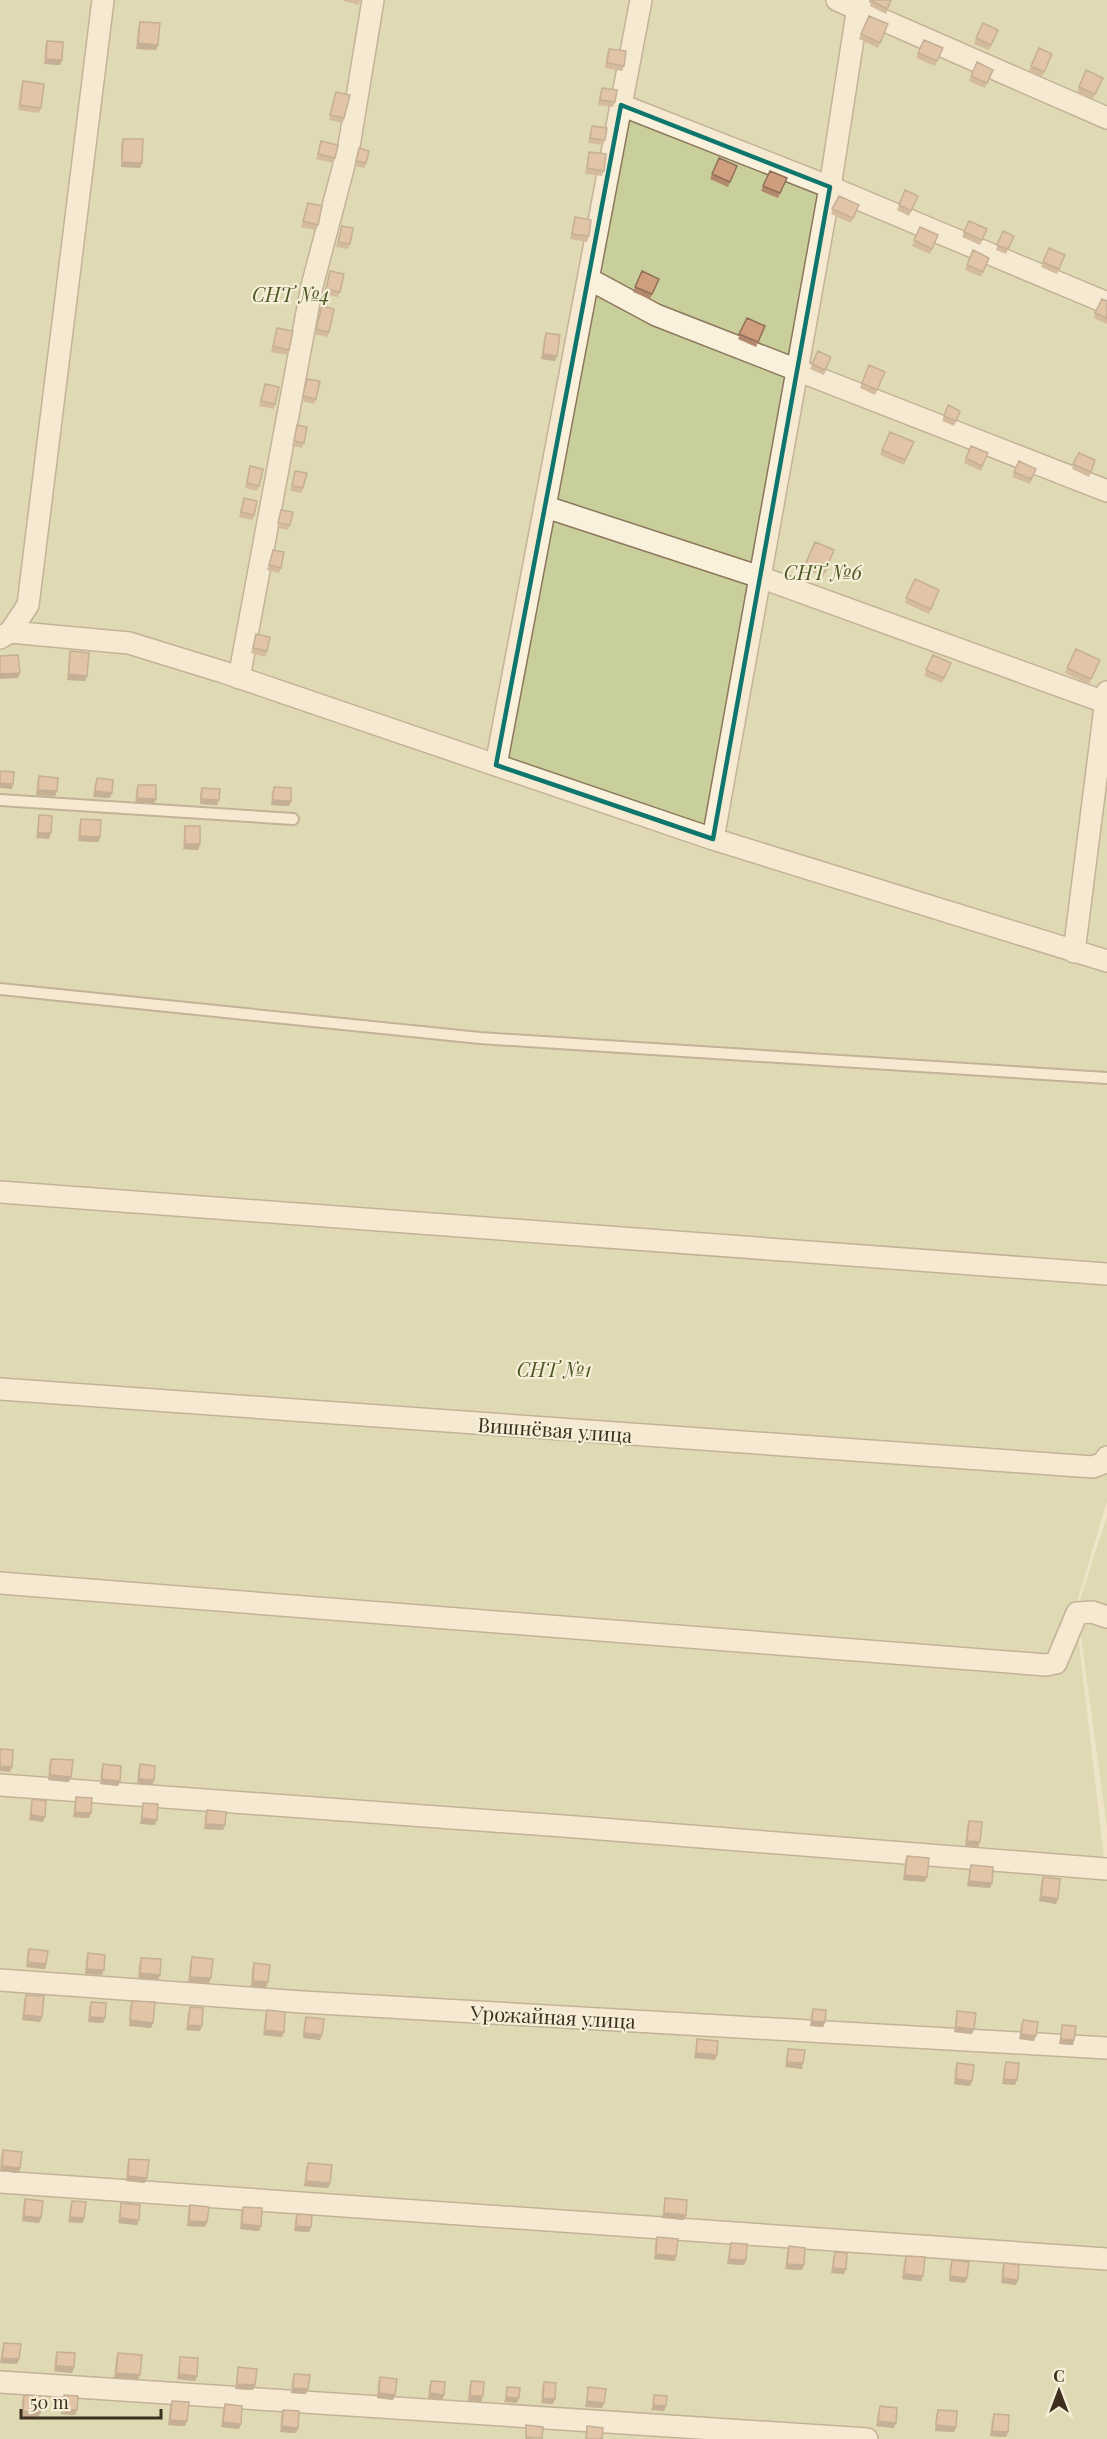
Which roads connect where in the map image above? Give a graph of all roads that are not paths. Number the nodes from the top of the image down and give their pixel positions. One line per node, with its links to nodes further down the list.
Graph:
1 (103, 0): 15 (street)
2 (373, 0): 16 (street)
3 (641, 0): 6 (street)
4 (837, 0): 5 (street)
5 (859, 4): 7 (street); 8 (street)
6 (621, 105): 8 (street); 9 (street)
7 (1107, 118)
8 (830, 187): 10 (street); 11 (street)
9 (589, 279): 11 (street); 13 (street)
10 (1107, 303)
11 (797, 370): 12 (street); 14 (street)
12 (1107, 491)
13 (546, 507): 14 (street); 18 (street)
14 (760, 577): 17 (street); 21 (street)
15 (5, 635): 16 (street)
16 (239, 678): 18 (street)
17 (1106, 699): 22 (street)
18 (496, 765): 21 (street)
19 (0, 800): 20 (lane)
20 (293, 819)
21 (713, 839): 22 (street)
22 (1074, 952): 23 (street)
23 (1107, 961)
24 (0, 989): 25 (lane)
25 (1107, 1078)
26 (0, 1192): 27 (street)
27 (1107, 1274)
28 (0, 1389): 29 (street, Вишнёвая улица)
29 (1107, 1457)
30 (0, 1582): 31 (street)
31 (1107, 1617)
32 (0, 1785): 33 (street)
33 (1107, 1869)
34 (0, 1980): 35 (street, Урожайная улица)
35 (1107, 2048)
36 (0, 2182): 37 (street)
37 (1107, 2259)
38 (0, 2382): 39 (street)
39 (867, 2439)

